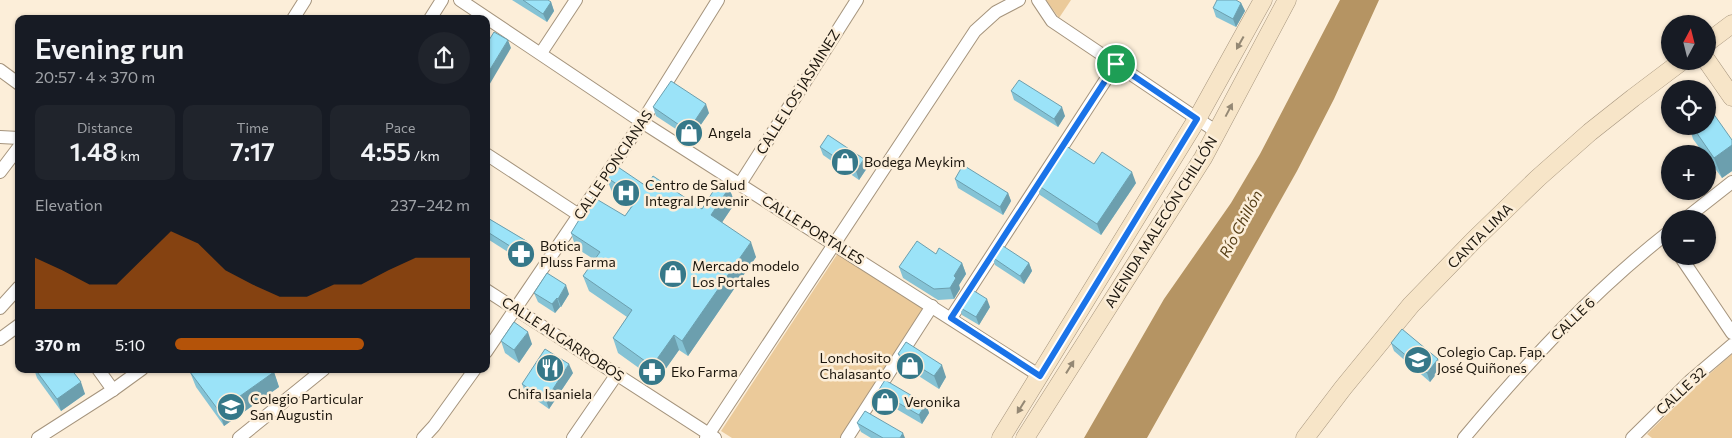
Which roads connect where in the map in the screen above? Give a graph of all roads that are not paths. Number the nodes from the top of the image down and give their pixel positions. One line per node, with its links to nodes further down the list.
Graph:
1 (306, 0): 11 (street)
2 (442, 0): 12 (street)
3 (460, 0): 13 (street, CALLE PORTALES)
4 (576, 0): 17 (street)
5 (718, 0): 25 (street, CALLE PONCIANAS)
6 (856, 0): 33 (street, CALLE LOS JASMINEZ)
7 (1019, 0): 37 (street)
8 (1038, 0): 18 (street)
9 (1287, 0): 26 (main road, AVENIDA MALECÓN CHILLÓN, one-way to 9)
10 (1258, 2): 24 (main road, AVENIDA MALECÓN CHILLÓN, one-way to 24)
11 (296, 15)
12 (433, 15)
13 (483, 15)
14 (490, 20): 17 (street, CALLE PORTALES)
15 (1732, 24): 16 (main road)
16 (1716, 36)
17 (541, 53): 25 (street, CALLE PORTALES)
18 (1116, 64): 24 (street); 46 (street)
19 (0, 70): 22 (street)
20 (1670, 70): 68 (main road, CANTA LIMA)
21 (1713, 70): 23 (main road)
22 (15, 81)
23 (1732, 97)
24 (1197, 119): 26 (street); 57 (main road, AVENIDA MALECÓN CHILLÓN)
25 (642, 122): 33 (street, CALLE PORTALES); 35 (street, CALLE PONCIANAS)
26 (1217, 132): 67 (main road, AVENIDA MALECÓN CHILLÓN, one-way to 26)
27 (0, 137): 28 (street)
28 (15, 138)
29 (15, 152): 31 (street)
30 (490, 157): 35 (street)
31 (0, 172)
32 (1732, 182): 34 (street)
33 (740, 184): 37 (street, CALLE PORTALES)
34 (1696, 210)
35 (579, 215): 44 (street, CALLE PONCIANAS)
36 (1661, 240): 69 (street, CALLE 6)
37 (835, 244): 42 (street, CALLE PORTALES); 60 (street)
38 (1686, 265): 48 (street)
39 (15, 291): 43 (street)
40 (490, 293): 44 (street, CALLE ALGARROBOS)
41 (15, 305): 45 (street)
42 (932, 306): 46 (street, CALLE PORTALES); 65 (street)
43 (0, 308)
44 (516, 309): 51 (street, CALLE PONCIANAS); 56 (street, CALLE ALGARROBOS)
45 (0, 315)
46 (951, 318): 57 (street, CALLE PORTALES)
47 (15, 328): 49 (street)
48 (1732, 332)
49 (0, 339)
50 (1732, 345): 59 (street, CALLE 32)
51 (490, 346)
52 (101, 373): 58 (street)
53 (136, 373): 58 (street)
54 (319, 373): 62 (street)
55 (472, 373): 63 (street)
56 (617, 374): 60 (street, CALLE ALGARROBOS); 64 (street)
57 (1040, 376): 66 (main road, AVENIDA MALECÓN CHILLÓN, one-way to 66)
58 (113, 390): 61 (street)
59 (1640, 435)
60 (710, 437)
61 (38, 438)
62 (239, 438)
63 (423, 438)
64 (573, 438)
65 (846, 438)
66 (1001, 438)
67 (1025, 438)
68 (1305, 438)
69 (1464, 438)

